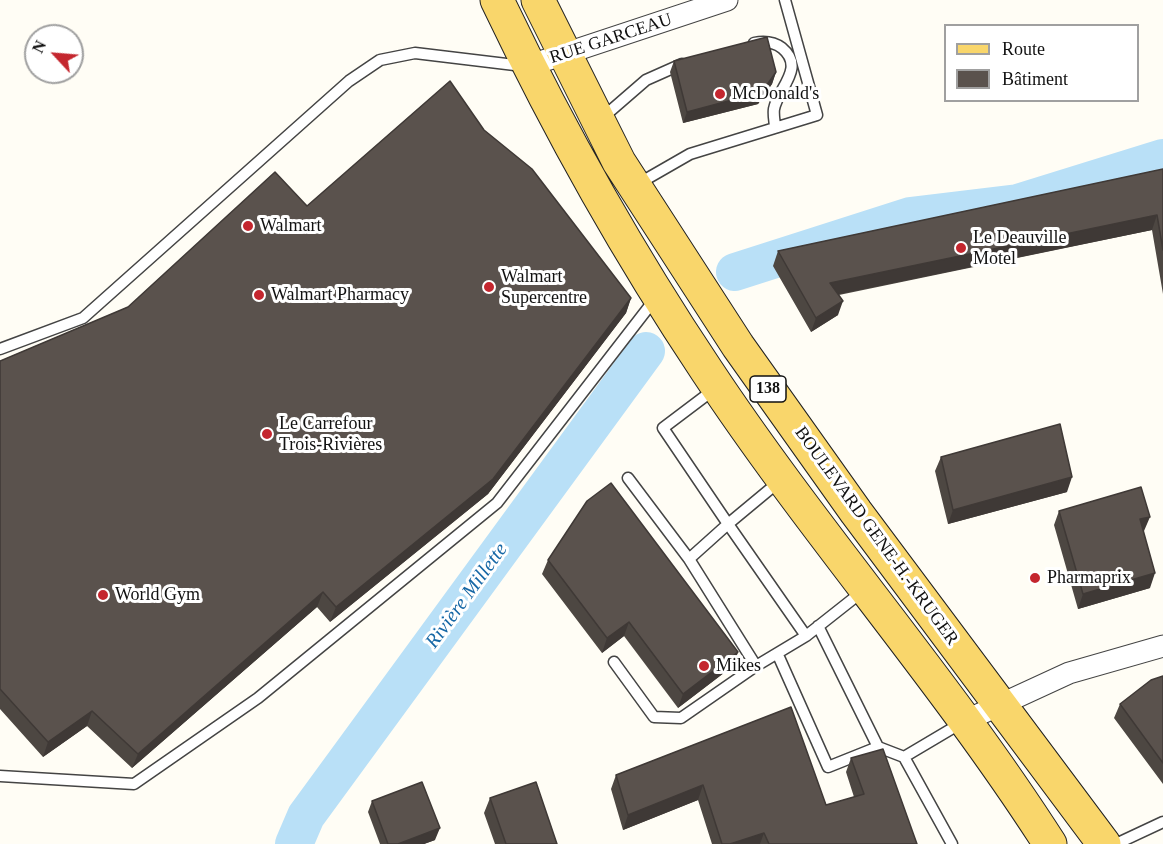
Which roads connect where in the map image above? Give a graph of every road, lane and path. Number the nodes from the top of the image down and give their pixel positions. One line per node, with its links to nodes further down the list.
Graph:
1 (497, 0): 8 (main road, BOULEVARD GENE-H.-KRUGER / 138)
2 (538, 0): 6 (main road, BOULEVARD GENE-H.-KRUGER / 138)
3 (727, 0): 6 (street, RUE GARCEAU)
4 (785, 0): 10 (lane)
5 (739, 47): 10 (lane)
6 (564, 54): 8 (street, RUE GARCEAU); 9 (main road, BOULEVARD GENE-H.-KRUGER / 138)
7 (694, 58): 9 (lane)
8 (528, 66): 12 (main road, BOULEVARD GENE-H.-KRUGER / 138); 13 (lane)
9 (598, 122): 11 (main road, BOULEVARD GENE-H.-KRUGER / 138)
10 (775, 128): 11 (lane)
11 (634, 186): 26 (main road, BOULEVARD GENE-H.-KRUGER / 138)
12 (660, 294): 14 (main road, BOULEVARD GENE-H.-KRUGER / 138); 30 (lane)
13 (0, 349)
14 (718, 386): 16 (main road, BOULEVARD GENE-H.-KRUGER / 138); 17 (lane)
15 (628, 478): 18 (lane)
16 (784, 478): 17 (lane); 19 (main road, BOULEVARD GENE-H.-KRUGER / 138)
17 (728, 524): 18 (lane); 21 (lane)
18 (689, 559): 25 (lane)
19 (866, 589): 20 (lane); 27 (main road, BOULEVARD GENE-H.-KRUGER / 138)
20 (818, 626): 21 (lane); 28 (lane)
21 (806, 636): 23 (lane)
22 (1163, 646): 26 (street)
23 (778, 655): 25 (lane); 28 (lane)
24 (614, 662): 25 (lane)
25 (756, 666)
26 (1000, 705): 27 (street); 34 (main road, BOULEVARD GENE-H.-KRUGER / 138)
27 (967, 720): 29 (lane); 33 (main road, BOULEVARD GENE-H.-KRUGER / 138)
28 (878, 747): 29 (lane)
29 (904, 757): 32 (lane)
30 (0, 776)
31 (1163, 822): 35 (lane)
32 (951, 844)
33 (1050, 844)
34 (1104, 844)
35 (1116, 844)

